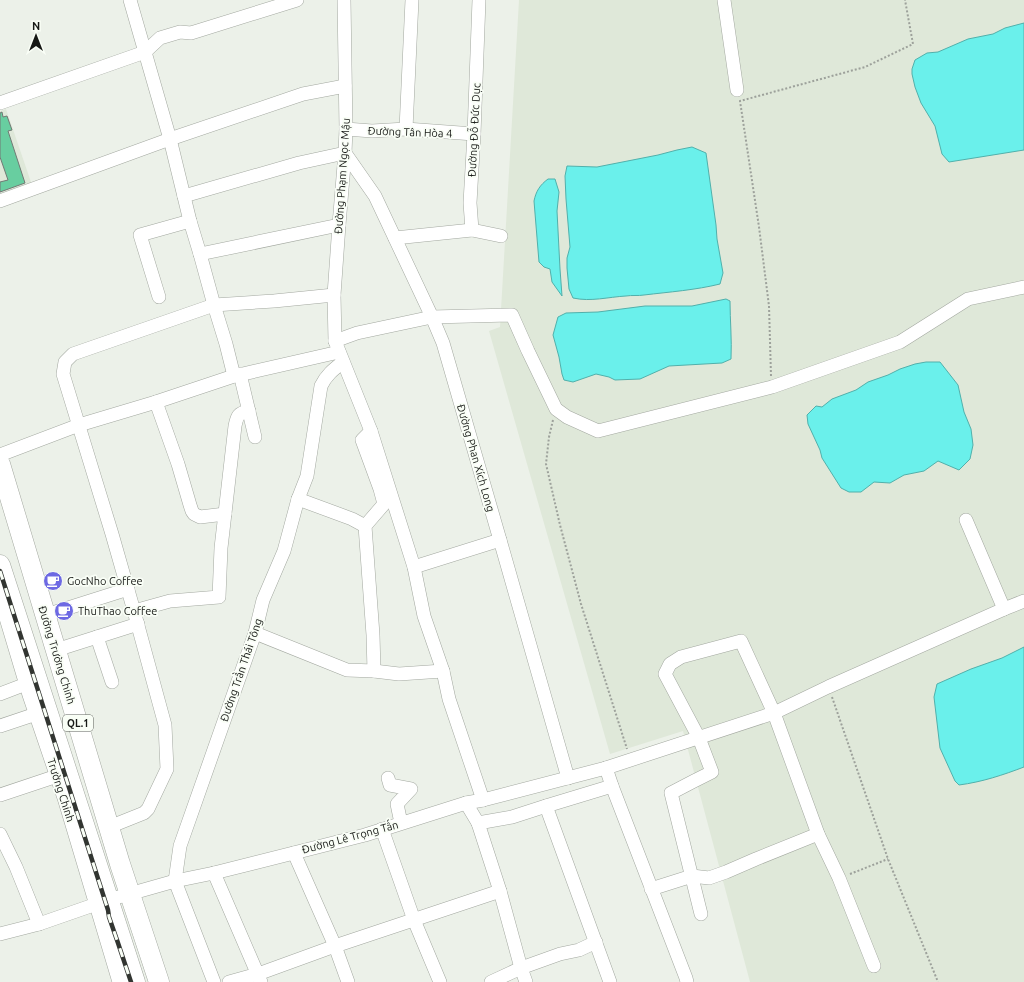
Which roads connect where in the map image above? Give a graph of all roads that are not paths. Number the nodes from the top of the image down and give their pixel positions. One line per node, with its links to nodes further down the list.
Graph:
1 (130, 0): 7 (street)
2 (344, 0): 8 (street, Đường Phạm Ngọc Mậu)
3 (412, 0): 12 (street)
4 (479, 0): 13 (street, Đường Đỗ Đức Dục)
5 (724, 0): 9 (street)
6 (292, 1): 7 (street)
7 (145, 52): 10 (street); 14 (street)
8 (345, 86): 11 (street, Đường Phạm Ngọc Mậu); 14 (street)
9 (737, 90)
10 (0, 103)
11 (346, 129): 12 (street, Đường Tân Hòa 4); 15 (street, Đường Phạm Ngọc Mậu)
12 (406, 129): 13 (street, Đường Tân Hòa 4)
13 (474, 134): 20 (street, Đường Đỗ Đức Dục)
14 (170, 139): 16 (street); 17 (street)
15 (345, 153): 16 (street); 19 (street, Đường Phạm Ngọc Mậu); 22 (street, Đường Phan Xích Long)
16 (184, 196): 18 (street)
17 (0, 201)
18 (190, 221): 23 (street); 26 (street)
19 (339, 225): 23 (street); 25 (street, Đường Phạm Ngọc Mậu)
20 (472, 230): 21 (street); 22 (street)
21 (501, 236)
22 (395, 238): 28 (street, Đường Phan Xích Long)
23 (200, 254): 27 (street)
24 (1024, 287): 28 (street)
25 (334, 295): 27 (street); 29 (street, Đường Phạm Ngọc Mậu)
26 (159, 297)
27 (214, 305): 30 (street); 33 (street)
28 (432, 317): 29 (street); 42 (street, Đường Phan Xích Long)
29 (339, 352): 30 (street); 34 (street); 38 (street, Đường Trần Thái Tông)
30 (237, 375): 31 (street); 32 (street)
31 (156, 402): 33 (street); 39 (street)
32 (249, 411): 35 (street); 39 (street)
33 (79, 425): 36 (street); 45 (street)
34 (371, 431): 41 (street); 44 (street)
35 (255, 437)
36 (0, 454)
37 (0, 464): 49 (highway, Đường Trường Chinh / QL.1)
38 (298, 499): 41 (street); 52 (street, Đường Trần Thái Tông)
39 (225, 514): 50 (street)
40 (966, 520): 48 (street)
41 (365, 526): 55 (street)
42 (500, 540): 44 (street); 67 (street, Đường Phan Xích Long)
43 (0, 565): 86 (highway, QL.1)
44 (414, 567): 56 (street)
45 (128, 590): 49 (street); 50 (street)
46 (0, 598): 51 (street, Trường Chinh)
47 (1024, 601): 48 (street, Đường Lê Trọng Tấn)
48 (1004, 609): 60 (street, Đường Lê Trọng Tấn)
49 (46, 615): 54 (highway, Đường Trường Chinh / QL.1)
50 (136, 618): 53 (street); 75 (street)
51 (3, 621): 58 (street, Trường Chinh)
52 (255, 633): 55 (street); 82 (street, Đường Trần Thái Tông)
53 (97, 637): 54 (street); 57 (street)
54 (56, 650): 75 (highway, Đường Trường Chinh / QL.1)
55 (374, 671): 56 (street)
56 (443, 671): 70 (street)
57 (112, 682)
58 (26, 684): 59 (street); 61 (street, Trường Chinh)
59 (0, 694)
60 (774, 713): 63 (street, Đường Lê Trọng Tấn); 63 (street); 78 (street)
61 (36, 714): 62 (street); 65 (street, Trường Chinh)
62 (0, 726)
63 (699, 738): 64 (street, Đường Lê Trọng Tấn); 81 (street)
64 (606, 768): 67 (street, Đường Lê Trọng Tấn); 68 (street)
65 (57, 776): 69 (street); 86 (street, Trường Chinh)
66 (388, 778): 73 (street)
67 (568, 778): 70 (street, Đường Lê Trọng Tấn)
68 (612, 786): 72 (street); 83 (street)
69 (0, 795)
70 (483, 800): 71 (street, Đường Lê Trọng Tấn)
71 (466, 803): 73 (street, Đường Lê Trọng Tấn); 74 (street)
72 (546, 806): 74 (street); 91 (street)
73 (401, 823): 76 (street, Đường Lê Trọng Tấn)
74 (478, 823): 84 (street)
75 (109, 827): 85 (highway, Đường Trường Chinh / QL.1)
76 (382, 830): 79 (street, Đường Lê Trọng Tấn); 88 (street)
77 (0, 834): 89 (street)
78 (818, 834): 81 (street); 93 (street)
79 (294, 853): 80 (street, Đường Lê Trọng Tấn); 92 (street)
80 (214, 873): 82 (street, Đường Lê Trọng Tấn); 95 (street)
81 (692, 876): 83 (street); 87 (street)
82 (175, 881): 85 (street, Đường Lê Trọng Tấn); 99 (street, Đường Trần Thái Tông)
83 (651, 889): 106 (street)
84 (500, 891): 88 (street); 94 (street)
85 (130, 894): 86 (street, Đường Lê Trọng Tấn); 98 (highway, Đường Trường Chinh / QL.1)
86 (102, 903): 89 (street, Đường Lê Trọng Tấn); 96 (street, Trường Chinh); 97 (highway, QL.1)
87 (701, 914)
88 (414, 920): 92 (street); 102 (street)
89 (39, 924): 90 (street, Đường Lê Trọng Tấn)
90 (0, 934)
91 (596, 942): 94 (street); 105 (street)
92 (335, 946): 95 (street); 101 (street)
93 (874, 966)
94 (521, 968): 103 (street); 104 (street)
95 (260, 978): 100 (street)
96 (119, 982)
97 (135, 982)
98 (159, 982)
99 (214, 982)
100 (229, 982)
101 (348, 982)
102 (440, 982)
103 (491, 982)
104 (526, 982)
105 (610, 982)
106 (686, 982)

